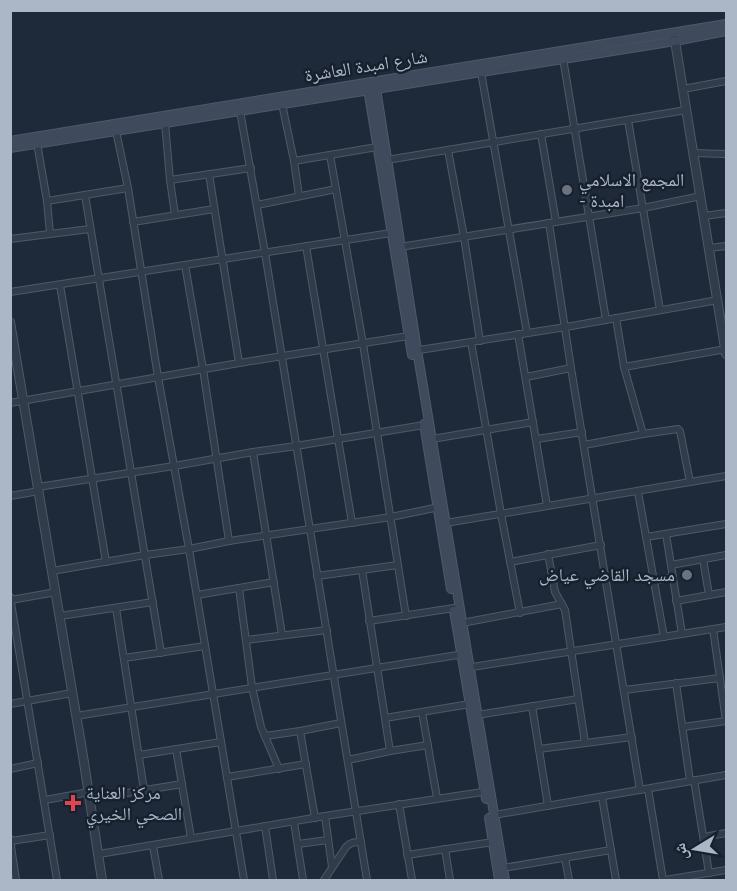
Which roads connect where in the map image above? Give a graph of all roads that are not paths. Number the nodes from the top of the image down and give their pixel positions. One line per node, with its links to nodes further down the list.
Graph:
1 (726, 24): 3 (main road, شارع امبدة العاشرة)
2 (726, 31): 3 (main road, شارع امبدة العاشرة)
3 (675, 37): 4 (main road, شارع امبدة العاشرة); 7 (main road, شارع امبدة العاشرة); 8 (street)
4 (563, 58): 5 (main road, شارع امبدة العاشرة); 14 (street)
5 (481, 72): 7 (main road, شارع امبدة العاشرة); 18 (street)
6 (726, 81): 8 (street)
7 (371, 86): 9 (main road, شارع امبدة العاشرة); 17 (main road, شارع امبدة العاشرة); 20 (main road); 26 (main road)
8 (683, 89): 10 (street)
9 (282, 104): 11 (main road, شارع امبدة العاشرة); 27 (street)
10 (686, 110): 12 (street); 23 (street)
11 (240, 111): 13 (main road, شارع امبدة العاشرة); 28 (street)
12 (628, 120): 14 (street); 38 (street)
13 (165, 123): 15 (main road, شارع امبدة العاشرة); 30 (street)
14 (575, 128): 16 (street); 43 (street)
15 (116, 131): 19 (main road, شارع امبدة العاشرة); 31 (street)
16 (541, 134): 18 (street); 45 (street)
17 (10, 141)
18 (494, 142): 22 (street); 47 (street)
19 (37, 143): 21 (main road, شارع امبدة العاشرة); 36 (street)
20 (377, 147): 25 (street); 48 (main road)
21 (10, 148)
22 (448, 150): 26 (street); 50 (street)
23 (693, 153): 24 (street); 35 (street)
24 (726, 154)
25 (330, 155): 27 (street); 32 (street)
26 (387, 160): 55 (main road)
27 (294, 161): 34 (street)
28 (251, 168): 29 (street); 37 (street)
29 (209, 174): 30 (street); 39 (street)
30 (170, 180): 41 (street)
31 (128, 188): 33 (street); 44 (street)
32 (336, 189): 34 (street); 52 (street)
33 (85, 195): 36 (street); 46 (street)
34 (299, 196): 37 (street)
35 (701, 196): 38 (street); 42 (street)
36 (47, 201): 49 (street)
37 (257, 205): 57 (street)
38 (643, 208): 43 (street); 66 (street)
39 (214, 209): 41 (street); 58 (street)
40 (726, 213): 42 (street)
41 (176, 215): 44 (street)
42 (704, 216): 56 (street)
43 (590, 217): 45 (street); 68 (street)
44 (134, 222): 60 (street)
45 (553, 223): 47 (street); 70 (street)
46 (90, 229): 49 (street); 62 (street)
47 (509, 230): 50 (street); 72 (street)
48 (392, 233): 52 (street); 61 (main road)
49 (50, 234): 51 (street)
50 (464, 237): 55 (street); 75 (street)
51 (10, 239)
52 (345, 240): 53 (street); 77 (street)
53 (306, 246): 57 (street); 78 (street)
54 (726, 246): 56 (street)
55 (400, 247): 61 (main road)
56 (709, 248): 65 (street)
57 (265, 253): 58 (street); 81 (street)
58 (222, 258): 59 (street); 82 (street)
59 (184, 265): 60 (street); 85 (street)
60 (141, 272): 62 (street); 86 (street)
61 (401, 272): 74 (main road); 79 (main road)
62 (99, 279): 63 (street); 88 (street)
63 (60, 285): 64 (street); 89 (street)
64 (10, 292)
65 (717, 300): 66 (street); 71 (street)
66 (660, 310): 67 (street)
67 (616, 318): 68 (street); 83 (street)
68 (606, 320): 70 (street)
69 (11, 322): 90 (street)
70 (566, 327): 72 (street); 84 (street)
71 (725, 331): 80 (street)
72 (527, 333): 73 (street)
73 (518, 334): 75 (street); 87 (street)
74 (408, 336): 77 (street); 79 (main road)
75 (480, 341): 76 (street)
76 (471, 342): 79 (street); 94 (street)
77 (363, 344): 78 (street); 95 (street)
78 (324, 351): 81 (street); 98 (street)
79 (414, 351): 93 (main road); 99 (main road)
80 (726, 352): 83 (street)
81 (282, 357): 82 (street); 102 (street)
82 (239, 363): 85 (street)
83 (624, 367): 97 (street)
84 (571, 368): 87 (street); 96 (street)
85 (203, 369): 86 (street); 104 (street)
86 (158, 377): 88 (street); 105 (street)
87 (526, 377): 92 (street)
88 (116, 384): 89 (street); 106 (street)
89 (77, 391): 90 (street); 108 (street)
90 (23, 400): 91 (street); 110 (street)
91 (10, 403)
92 (533, 423): 94 (street); 100 (street)
93 (424, 425): 95 (street); 115 (main road)
94 (487, 430): 99 (street); 116 (street)
95 (377, 432): 98 (street); 117 (street)
96 (582, 432): 100 (street); 101 (street)
97 (643, 434): 101 (street); 109 (street)
98 (339, 438): 102 (street); 118 (street)
99 (432, 439): 115 (main road)
100 (537, 439): 114 (street)
101 (584, 445): 113 (street)
102 (296, 446): 103 (street); 121 (street)
103 (254, 452): 104 (street); 123 (street)
104 (217, 458): 105 (street); 125 (street)
105 (174, 466): 106 (street); 127 (street)
106 (131, 472): 108 (street); 129 (street)
107 (726, 476): 109 (street)
108 (92, 478): 110 (street); 132 (street)
109 (690, 482): 111 (street)
110 (39, 489): 112 (street); 137 (street)
111 (638, 492): 113 (street); 124 (street)
112 (10, 496)
113 (594, 499): 114 (street); 126 (street)
114 (547, 506): 116 (street)
115 (440, 507): 117 (street); 119 (main road); 152 (main road)
116 (501, 514): 119 (street); 133 (street)
117 (391, 517): 118 (street); 134 (street)
118 (352, 523): 121 (street)
119 (446, 524): 157 (main road)
120 (726, 524): 122 (street)
121 (310, 530): 123 (street); 138 (street)
122 (666, 534): 124 (street); 135 (street)
123 (267, 535): 125 (street); 141 (street)
124 (646, 537): 140 (street)
125 (229, 541): 127 (street)
126 (601, 545): 128 (street); 166 (street)
127 (189, 549): 129 (street); 145 (street)
128 (548, 554): 133 (street); 150 (street)
129 (145, 555): 132 (street); 149 (street)
130 (726, 555): 131 (street)
131 (703, 559): 135 (street); 146 (street)
132 (106, 562): 137 (street)
133 (510, 562): 153 (street)
134 (398, 565): 136 (street); 155 (street)
135 (670, 565): 139 (street)
136 (362, 570): 138 (street); 156 (street)
137 (52, 571): 143 (street)
138 (317, 576): 160 (street)
139 (673, 577): 140 (street); 148 (street)
140 (654, 581): 164 (street)
141 (274, 582): 142 (street); 162 (street)
142 (239, 588): 145 (street); 165 (street)
143 (56, 592): 147 (street); 154 (street)
144 (726, 592): 146 (street)
145 (197, 595): 167 (street)
146 (709, 595): 148 (street)
147 (11, 598): 161 (street)
148 (676, 601): 163 (street)
149 (153, 602): 151 (street); 169 (street)
150 (562, 604): 153 (street); 168 (street)
151 (116, 608): 154 (street); 171 (street)
152 (454, 608): 155 (street); 170 (main road)
153 (520, 613): 157 (street)
154 (60, 616): 179 (street)
155 (406, 616): 156 (street)
156 (369, 621): 173 (street)
157 (462, 623): 170 (main road)
158 (726, 627): 159 (street)
159 (713, 629): 163 (street); 175 (street)
160 (327, 630): 162 (street); 174 (street)
161 (13, 632): 182 (street)
162 (282, 634): 165 (street)
163 (682, 634): 164 (street)
164 (664, 637): 166 (street)
165 (246, 640): 177 (street)
166 (617, 644): 168 (street); 178 (street)
167 (205, 646): 169 (street); 180 (street)
168 (571, 652): 172 (street); 181 (street)
169 (161, 653): 171 (street)
170 (465, 654): 172 (main road); 173 (street)
171 (124, 658): 186 (street)
172 (467, 668): 184 (main road); 188 (main road)
173 (377, 669): 174 (street); 190 (street)
174 (333, 675): 177 (street); 192 (street)
175 (720, 678): 176 (street); 191 (street)
176 (676, 683): 178 (street); 193 (street)
177 (252, 687): 180 (street); 195 (street)
178 (624, 690): 196 (street)
179 (72, 693): 182 (street); 189 (street)
180 (213, 693): 186 (street); 197 (street)
181 (578, 699): 185 (street); 198 (street)
182 (27, 701): 183 (street); 205 (street)
183 (10, 704)
184 (470, 704): 187 (street); 215 (main road)
185 (532, 706): 188 (street); 200 (street)
186 (131, 707): 189 (street); 203 (street)
187 (423, 712): 190 (street); 199 (street)
188 (477, 715): 215 (main road)
189 (76, 716): 216 (street)
190 (385, 718): 202 (street)
191 (726, 721): 193 (street)
192 (341, 723): 194 (street); 204 (street)
193 (683, 727): 211 (street)
194 (300, 731): 195 (street); 206 (street)
195 (265, 736): 208 (street)
196 (632, 737): 198 (street); 214 (street)
197 (221, 742): 201 (street); 210 (street)
198 (585, 743): 200 (street)
199 (428, 744): 202 (street); 218 (street)
200 (539, 749): 221 (street)
201 (176, 750): 203 (street); 212 (street)
202 (390, 750): 204 (street)
203 (139, 755): 213 (street)
204 (348, 760): 222 (street)
205 (38, 763): 207 (street); 219 (street)
206 (306, 764): 208 (street); 225 (street)
207 (10, 769)
208 (279, 769): 210 (street)
209 (726, 775): 211 (street)
210 (227, 777): 228 (street)
211 (692, 781): 214 (street); 231 (street)
212 (182, 784): 213 (street); 232 (street)
213 (144, 790): 216 (street)
214 (644, 790): 217 (street); 263 (street)
215 (487, 791): 218 (street); 223 (main road); 236 (main road)
216 (89, 795): 219 (street); 241 (street)
217 (602, 797): 221 (street); 240 (street)
218 (437, 798): 220 (street)
219 (45, 800): 230 (street)
220 (399, 804): 222 (street); 242 (street)
221 (548, 806): 223 (street)
222 (357, 811): 224 (street); 235 (street)
223 (494, 815): 245 (main road)
224 (325, 816): 225 (street); 234 (street)
225 (315, 818): 226 (street)
226 (294, 822): 227 (street); 237 (street)
227 (265, 826): 228 (street); 253 (street)
228 (236, 832): 232 (street); 252 (street)
229 (726, 833): 231 (street)
230 (50, 835): 233 (street); 249 (street)
231 (704, 837): 247 (street)
232 (191, 838): 238 (street)
233 (11, 840): 248 (street)
234 (328, 840): 237 (street); 244 (street)
235 (361, 842): 244 (street); 256 (street)
236 (493, 842): 239 (street); 259 (main road)
237 (298, 844): 254 (street)
238 (153, 846): 241 (street); 251 (street)
239 (445, 849): 242 (street); 258 (street)
240 (611, 849): 243 (street); 262 (street)
241 (99, 854): 250 (street)
242 (407, 855): 257 (street)
243 (565, 858): 245 (street); 261 (street)
244 (332, 868): 255 (street)
245 (503, 868): 260 (main road)
246 (726, 870): 247 (street)
247 (709, 873): 263 (street)
248 (16, 880)
249 (57, 880)
250 (102, 880)
251 (159, 880)
252 (244, 880)
253 (273, 880)
254 (303, 880)
255 (324, 880)
256 (367, 880)
257 (412, 880)
258 (450, 880)
259 (499, 880)
260 (505, 880)
261 (569, 880)
262 (616, 880)
263 (664, 880)

